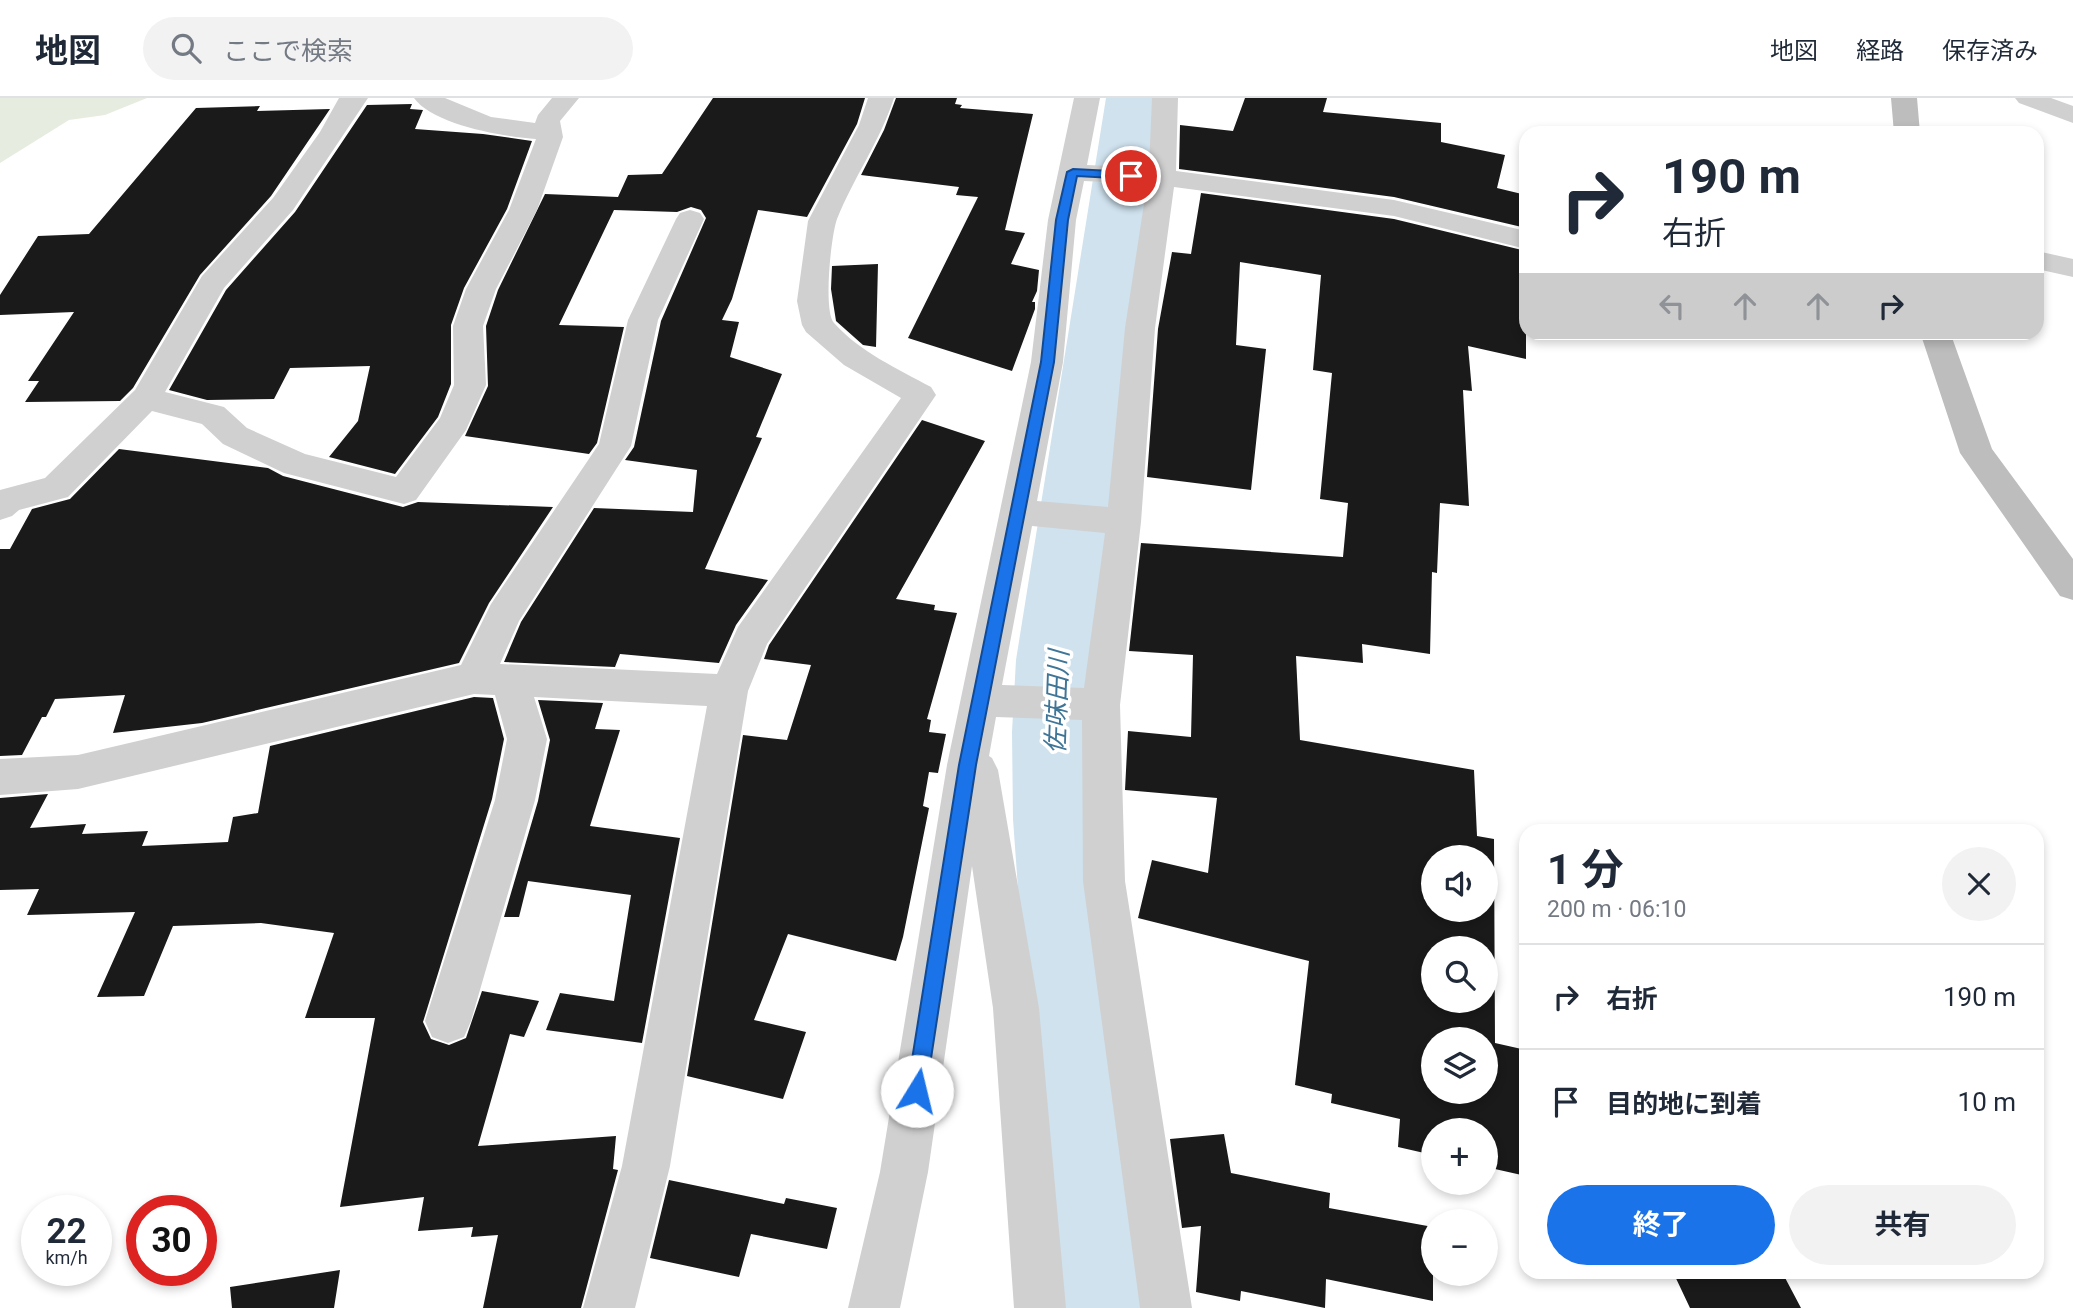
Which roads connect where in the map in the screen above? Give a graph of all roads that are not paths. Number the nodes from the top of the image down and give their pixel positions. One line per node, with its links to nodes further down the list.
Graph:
1 (355, 98): 19 (street)
2 (427, 98): 11 (street)
3 (566, 98): 11 (street)
4 (881, 98): 25 (street)
5 (1087, 98): 12 (street)
6 (1165, 98): 13 (street)
7 (1904, 98): 10 (main road)
8 (2028, 98): 9 (street)
9 (2073, 115)
10 (1907, 126)
11 (548, 132): 19 (street)
12 (1080, 173): 13 (street); 21 (street)
13 (1158, 177): 15 (street); 22 (street)
14 (690, 219): 24 (street)
15 (1519, 238)
16 (2044, 262): 17 (street)
17 (2073, 268)
18 (1938, 340): 23 (main road)
19 (146, 398): 20 (street)
20 (0, 506)
21 (1024, 513): 22 (street); 27 (street)
22 (1118, 521): 26 (street)
23 (2073, 586)
24 (492, 679): 25 (street); 28 (street); 29 (street)
25 (729, 691): 30 (street)
26 (1097, 705): 27 (street); 33 (street)
27 (985, 712): 31 (street); 32 (street)
28 (0, 777)
29 (448, 1021)
30 (609, 1308)
31 (874, 1308)
32 (1040, 1308)
33 (1166, 1308)

